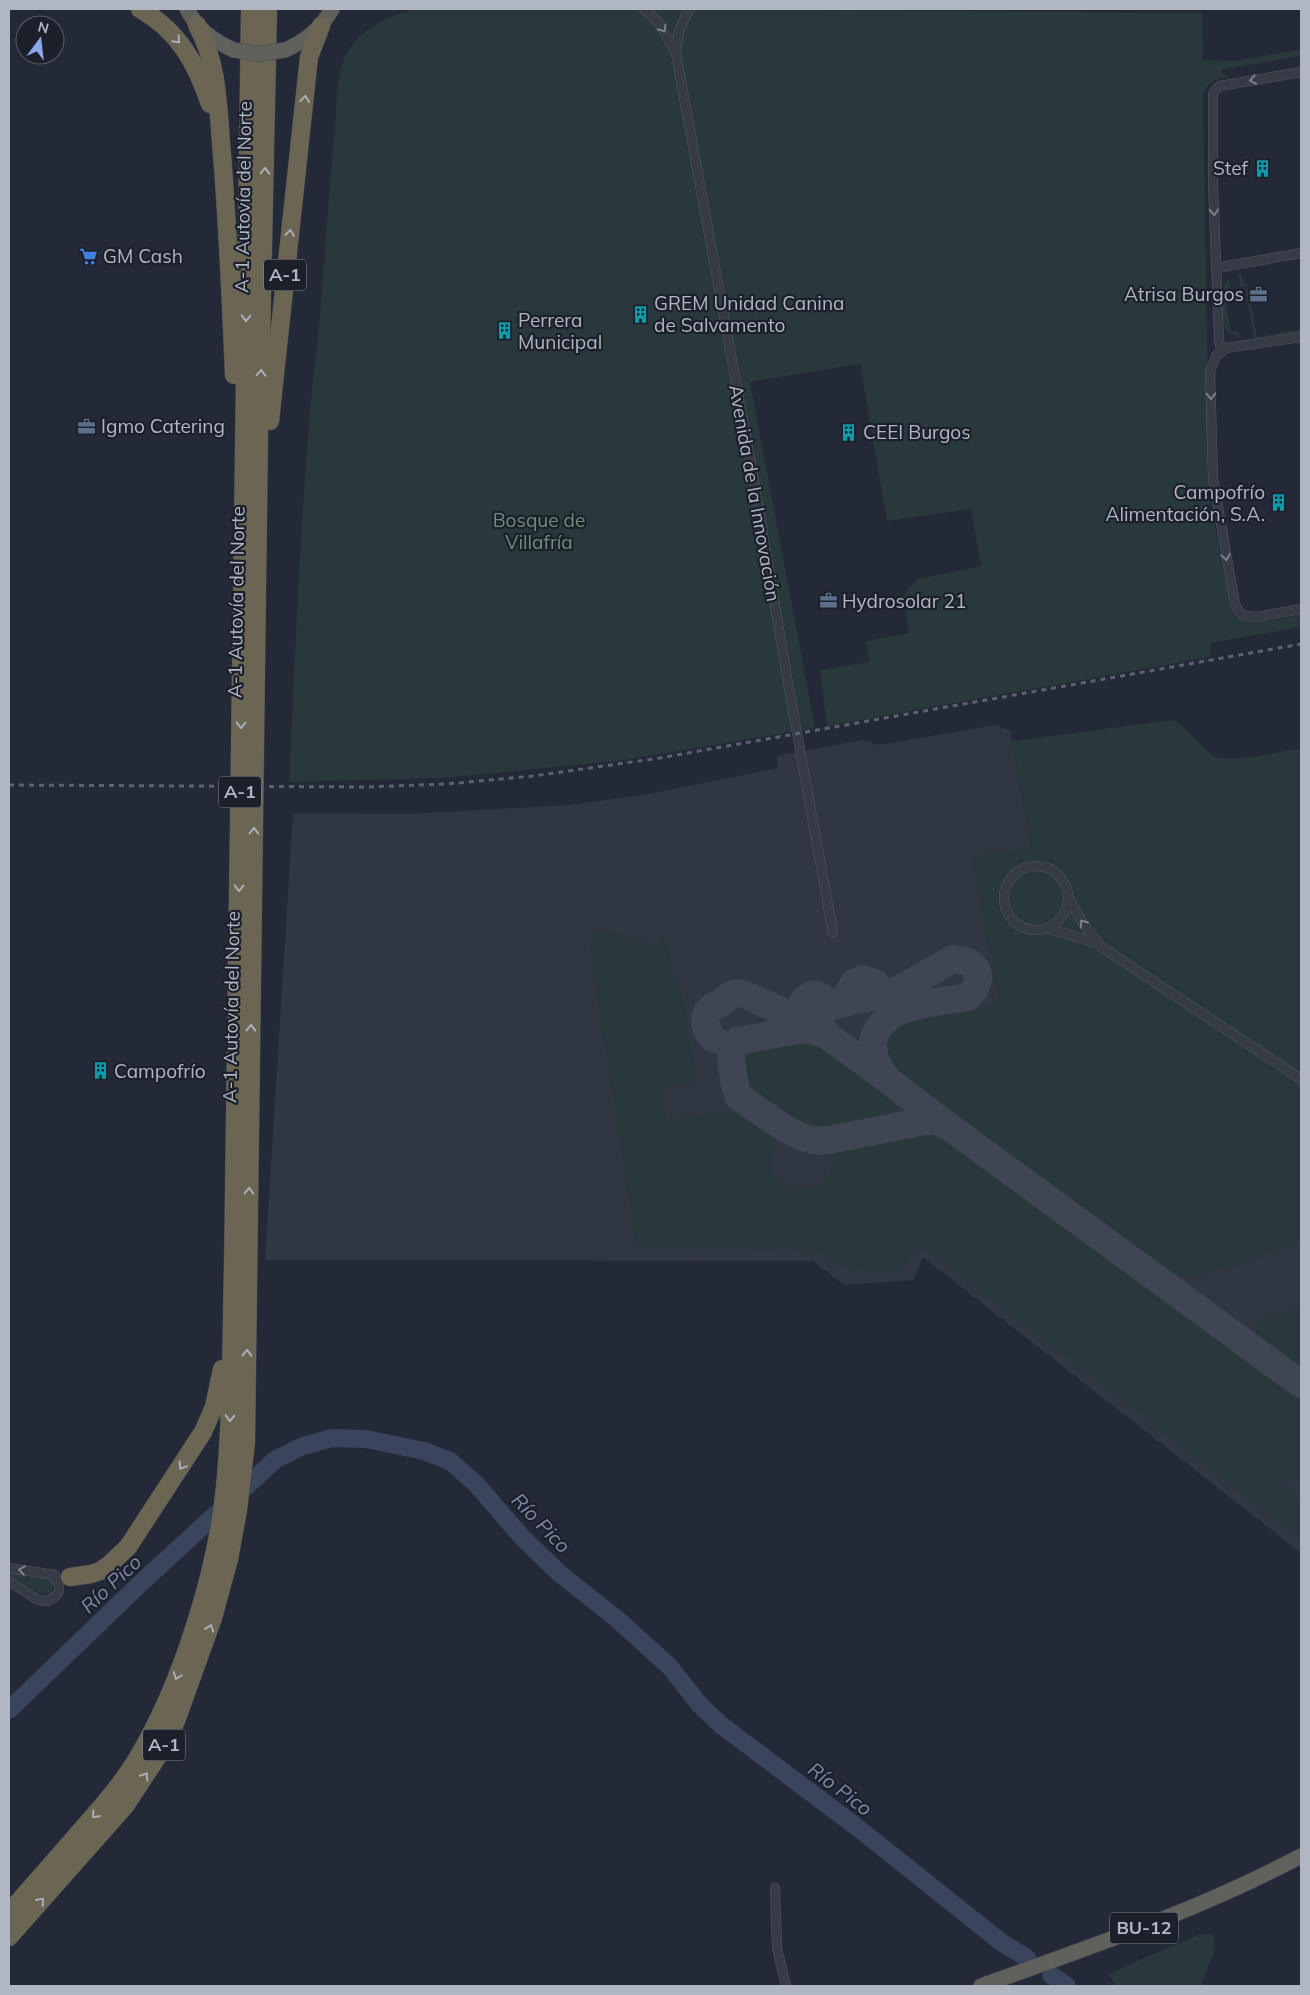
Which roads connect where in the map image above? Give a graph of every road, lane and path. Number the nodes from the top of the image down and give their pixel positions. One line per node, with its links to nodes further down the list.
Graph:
1 (140, 9): 11 (highway, one-way to 11)
2 (250, 9): 17 (highway, A-1 Autovía del Norte / A-1, one-way to 17)
3 (332, 9): 8 (highway)
4 (644, 9): 9 (street, Avenida de la Innovación, one-way to 9)
5 (689, 9): 9 (street, Avenida de la Innovación)
6 (268, 11): 16 (highway, A-1 Autovía del Norte / A-1, one-way to 6)
7 (189, 14): 8 (highway, bridge); 11 (highway)
8 (321, 26): 16 (highway, A-1, one-way to 8)
9 (676, 53): 21 (street, Avenida de la Innovación)
10 (1301, 72): 13 (street, one-way to 13)
11 (229, 238): 17 (highway)
12 (1301, 253): 13 (street)
13 (1216, 268): 15 (street)
14 (1301, 337): 15 (street)
15 (1222, 350): 18 (street, one-way to 18)
16 (258, 579): 32 (highway, A-1 Autovía del Norte / A-1, one-way to 16)
17 (242, 600): 24 (highway, A-1 Autovía del Norte / A-1, one-way to 24)
18 (1301, 609)
19 (1068, 898): 20 (street); 20 (street); 22 (street, one-way to 19)
20 (1046, 928): 22 (street)
21 (833, 932)
22 (1100, 946): 23 (street)
23 (1301, 1079)
24 (235, 1132): 27 (highway, one-way to 27); 31 (highway, A-1 Autovía del Norte / A-1, one-way to 31)
25 (9, 1568): 26 (street, one-way to 25)
26 (50, 1574): 27 (street); 28 (street)
27 (70, 1577)
28 (9, 1581)
29 (1301, 1856): 34 (highway, BU-12)
30 (775, 1888): 33 (street)
31 (9, 1913)
32 (9, 1937)
33 (786, 1986)
34 (981, 1986)

